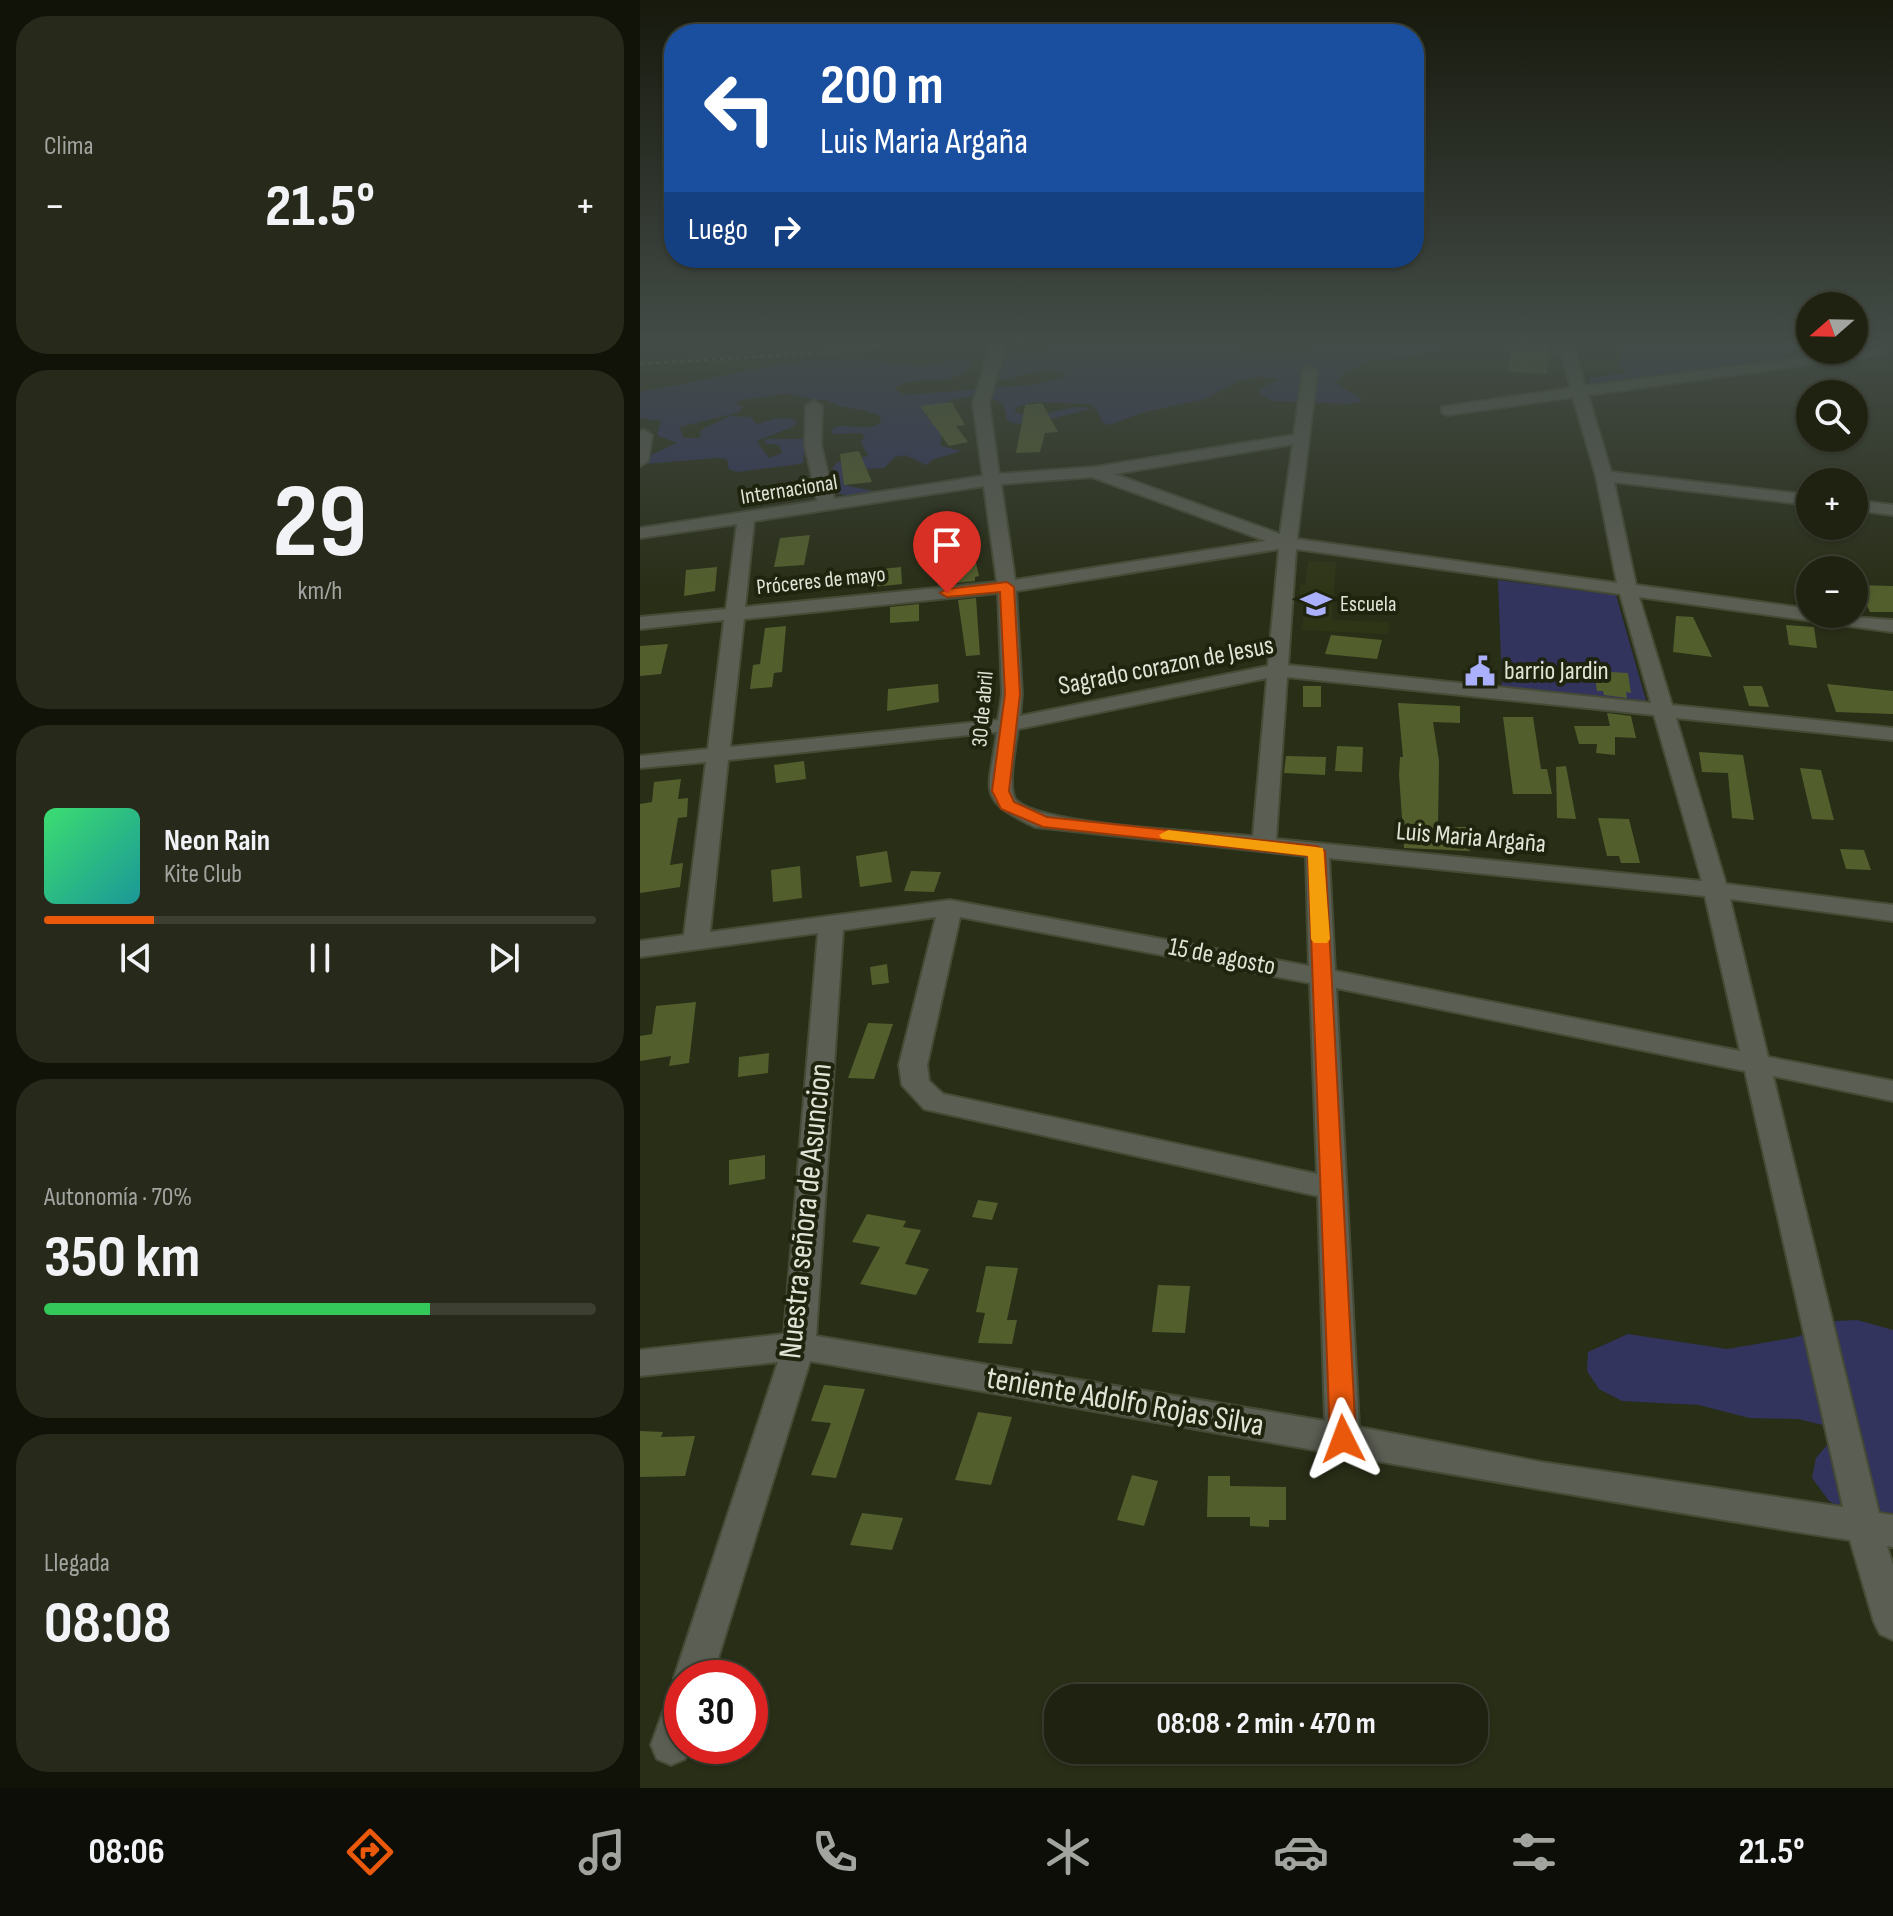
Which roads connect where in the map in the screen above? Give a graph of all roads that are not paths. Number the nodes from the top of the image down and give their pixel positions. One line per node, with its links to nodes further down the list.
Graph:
1 (814, 425): 12 (street)
2 (984, 425): 10 (street, 30 de abril)
3 (1303, 425): 6 (street)
4 (1589, 425): 9 (street)
5 (644, 435): 7 (street)
6 (1302, 438): 8 (street, Internacional); 17 (street)
7 (640, 461)
8 (1094, 472): 10 (street, Internacional); 17 (street)
9 (1604, 476): 11 (street); 19 (street)
10 (992, 480): 12 (street, Internacional); 18 (street, 30 de abril)
11 (1796, 498)
12 (827, 506): 15 (street, Internacional)
13 (1868, 507): 14 (street)
14 (1893, 510)
15 (746, 519): 16 (street, Internacional); 20 (street)
16 (640, 533)
17 (1288, 543): 18 (street, Próceres de mayo); 19 (street); 23 (street)
18 (1007, 587): 20 (street, Próceres de mayo); 25 (street, 30 de abril)
19 (1628, 590): 22 (street); 24 (street)
20 (735, 614): 21 (street, Próceres de mayo); 27 (street)
21 (640, 623)
22 (1893, 626)
23 (1278, 670): 24 (street, Sagrado corazon de Jesus); 25 (street, Sagrado corazon de Jesus); 30 (street)
24 (1665, 709): 26 (street, Sagrado corazon de Jesus); 32 (street)
25 (1007, 725): 27 (street, Sagrado corazon de Jesus); 29 (street, 30 de abril)
26 (1893, 734)
27 (718, 754): 28 (street, Sagrado corazon de Jesus); 36 (street)
28 (640, 762)
29 (1043, 822): 30 (street, Luis Maria Argaña)
30 (1264, 847): 31 (street, Luis Maria Argaña)
31 (1317, 851): 32 (street, Luis Maria Argaña); 38 (street)
32 (1716, 890): 34 (street, Luis Maria Argaña); 39 (street)
33 (950, 908): 35 (street, 15 de agosto); 38 (street, 15 de agosto); 41 (street)
34 (1893, 913)
35 (831, 921): 36 (street, 15 de agosto); 42 (street, Nuestra señora de Asuncion)
36 (696, 942): 37 (street, 15 de agosto)
37 (640, 949)
38 (1322, 977): 39 (street, 15 de agosto); 41 (street)
39 (1757, 1064): 40 (street, 15 de agosto); 45 (street)
40 (1893, 1091)
41 (1332, 1188): 44 (street)
42 (799, 1346): 43 (street, teniente Adolfo Rojas Silva); 44 (street, teniente Adolfo Rojas Silva); 47 (street, Nuestra señora de Asuncion)
43 (640, 1363)
44 (1343, 1439): 45 (street, teniente Adolfo Rojas Silva)
45 (1879, 1529): 46 (street)
46 (1893, 1622)
47 (699, 1660)

